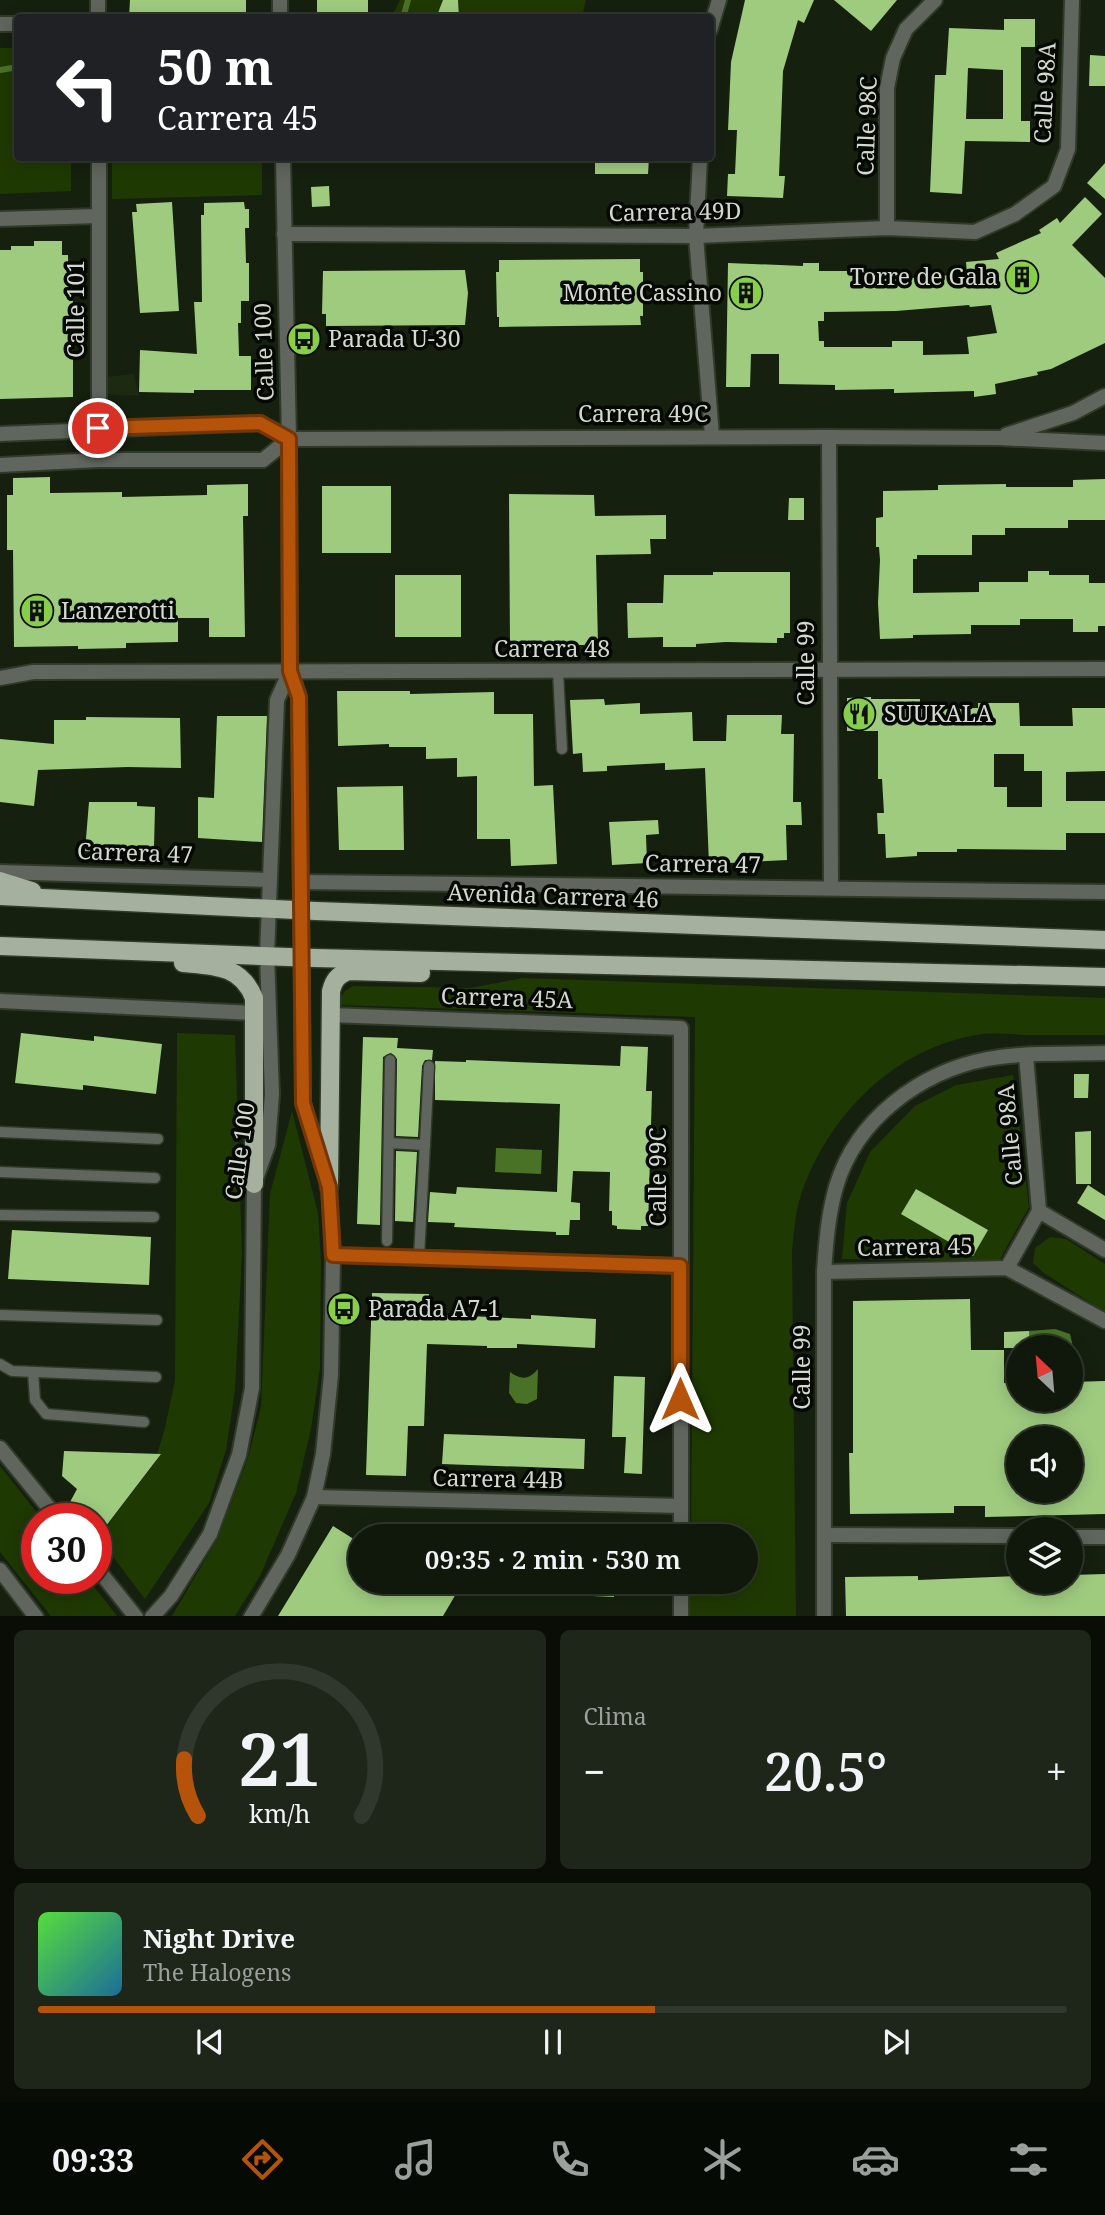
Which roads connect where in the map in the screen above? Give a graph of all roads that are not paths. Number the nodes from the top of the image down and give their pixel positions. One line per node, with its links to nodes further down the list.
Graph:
1 (935, 0): 9 (street, Calle 98C)
2 (1072, 0): 6 (street, Calle 98A)
3 (99, 161): 7 (street, Calle 101)
4 (283, 161): 10 (street, Calle 100)
5 (700, 161): 11 (street)
6 (1055, 186): 9 (street, Carrera 49D)
7 (99, 216): 8 (street); 13 (street, Calle 101)
8 (0, 219)
9 (887, 228): 11 (street, Carrera 49D)
10 (284, 234): 11 (street, Carrera 49D); 18 (street, Calle 100)
11 (696, 236): 15 (street)
12 (1105, 396): 17 (street, Carrera 49C)
13 (98, 428): 14 (street, Carrera 49C); 18 (street, Carrera 49C); 20 (street, Calle 101)
14 (0, 434)
15 (712, 436): 16 (street, Carrera 49C); 18 (street, Carrera 49C)
16 (830, 437): 17 (street, Carrera 49C); 24 (street, Calle 99)
17 (998, 438): 19 (street, Carrera 49C)
18 (289, 439): 20 (street); 23 (street, Calle 100)
19 (1105, 443)
20 (99, 460): 21 (street)
21 (0, 466)
22 (1105, 669): 24 (street, Carrera 48)
23 (290, 671): 25 (street, Carrera 48); 26 (street, Carrera 48); 29 (street, Calle 100); 31 (street, Calle 100)
24 (829, 671): 25 (street, Carrera 48); 32 (street, Calle 99)
25 (558, 672): 27 (lane)
26 (0, 678)
27 (562, 749)
28 (0, 872): 29 (street, Carrera 47)
29 (269, 880): 36 (street, Calle 100)
30 (0, 881): 35 (main road)
31 (301, 882): 32 (street, Carrera 47); 37 (street, Calle 100)
32 (831, 888): 33 (street, Carrera 47)
33 (1105, 892)
34 (0, 896): 35 (main road, Avenida Carrera 46)
35 (62, 899): 36 (main road, Avenida Carrera 46)
36 (268, 908): 37 (main road, Avenida Carrera 46); 41 (street, Calle 100)
37 (301, 911): 38 (main road, Avenida Carrera 46); 42 (street, Calle 100)
38 (1105, 940)
39 (0, 946): 40 (main road)
40 (72, 949): 41 (main road); 46 (main road)
41 (267, 956): 42 (main road); 59 (street, Calle 100)
42 (300, 957): 43 (main road); 60 (street, Calle 100)
43 (515, 964): 44 (main road); 47 (main road)
44 (1105, 977)
45 (0, 1001): 46 (street)
46 (254, 1013): 59 (main road)
47 (330, 1014): 48 (street, Carrera 45A); 60 (main road)
48 (681, 1028): 68 (street, Calle 99C)
49 (1105, 1053): 50 (street)
50 (1026, 1055): 61 (street, Calle 98A); 70 (street, Calle 99)
51 (390, 1059): 55 (lane)
52 (429, 1066): 56 (lane)
53 (0, 1132): 54 (lane)
54 (158, 1139)
55 (389, 1143): 56 (lane); 64 (lane)
56 (425, 1145): 67 (lane)
57 (0, 1172): 58 (lane)
58 (155, 1178)
59 (254, 1184): 92 (street, Calle 100)
60 (329, 1187): 66 (street, Calle 100)
61 (1039, 1211): 65 (street); 69 (street)
62 (0, 1214): 63 (lane)
63 (154, 1217)
64 (387, 1241)
65 (1105, 1250)
66 (333, 1255): 67 (street); 79 (street, Calle 100)
67 (419, 1257): 68 (street)
68 (680, 1266): 81 (street, Calle 99C)
69 (1007, 1268): 70 (street, Carrera 45); 73 (street, Carrera 45)
70 (824, 1272): 83 (street, Calle 99)
71 (0, 1315): 72 (lane)
72 (157, 1320)
73 (1105, 1321)
74 (0, 1364): 75 (lane)
75 (33, 1372): 76 (lane); 77 (lane)
76 (156, 1377)
77 (144, 1422)
78 (0, 1448): 80 (street)
79 (314, 1497): 81 (street, Carrera 44B); 93 (street, Calle 100)
80 (45, 1503)
81 (681, 1506): 82 (street, Calle 99C)
82 (681, 1524)
83 (825, 1535): 84 (street); 95 (street, Calle 99)
84 (1006, 1536)
85 (1083, 1537): 86 (street)
86 (1105, 1537)
87 (0, 1570): 90 (street)
88 (112, 1587): 91 (street)
89 (681, 1594): 94 (street)
90 (36, 1616)
91 (136, 1616)
92 (152, 1616)
93 (251, 1616)
94 (681, 1616)
95 (824, 1616)

